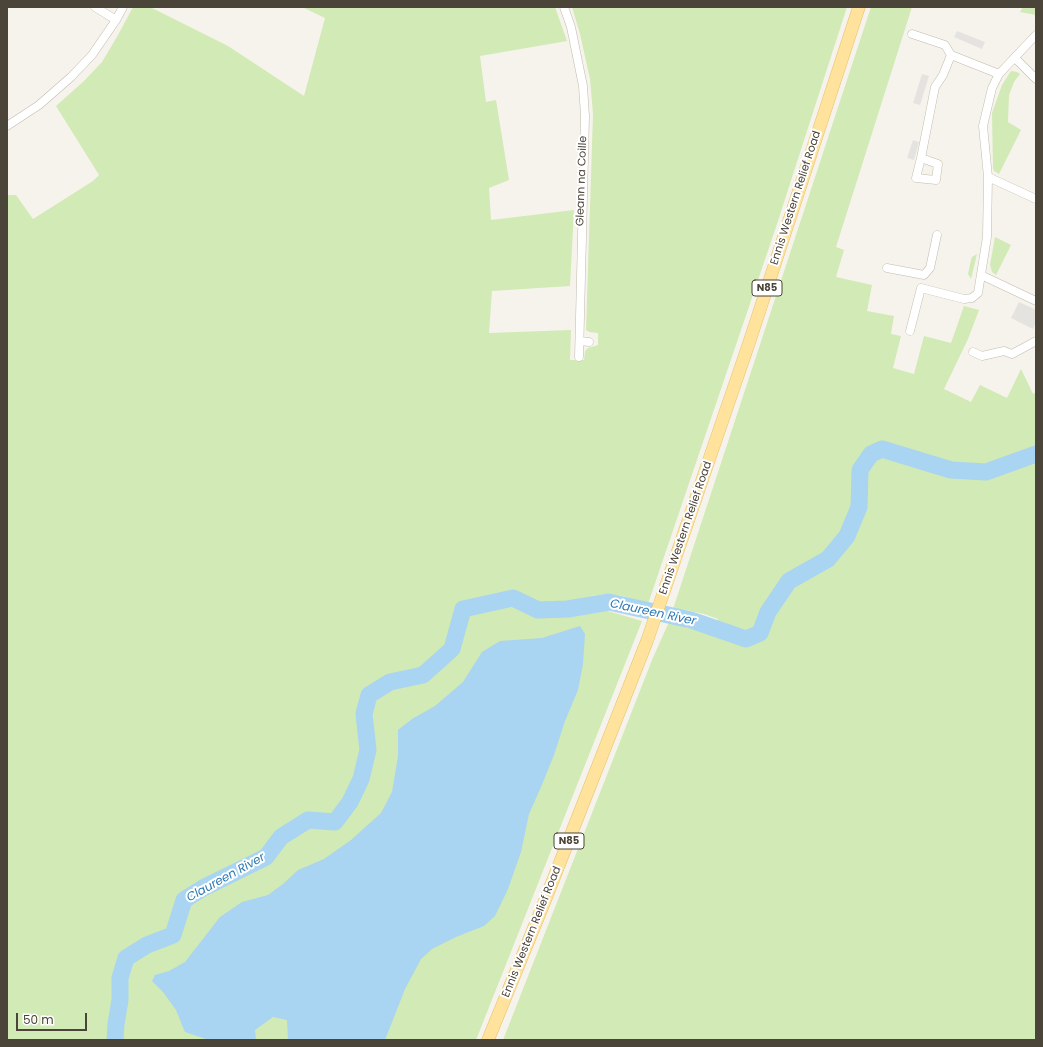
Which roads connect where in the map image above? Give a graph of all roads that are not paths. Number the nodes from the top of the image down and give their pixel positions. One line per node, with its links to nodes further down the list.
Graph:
1 (95, 7): 5 (street)
2 (123, 7): 5 (street)
3 (564, 7): 23 (street, Gleann na Coille)
4 (859, 7): 28 (main road, Ennis Western Relief Road / N85)
5 (116, 20): 12 (street)
6 (912, 34): 8 (street)
7 (1036, 35): 9 (street)
8 (951, 54): 10 (street); 13 (street)
9 (1015, 58): 10 (street); 11 (street)
10 (999, 74): 14 (street)
11 (1036, 79)
12 (7, 126)
13 (921, 158)
14 (988, 177): 15 (street); 19 (street)
15 (1036, 199)
16 (937, 235): 18 (street)
17 (887, 268): 18 (street)
18 (924, 275): 20 (street)
19 (981, 275): 20 (street); 21 (street)
20 (921, 288): 22 (street)
21 (1036, 302)
22 (910, 331)
23 (580, 341): 25 (street); 27 (street, Gleann na Coille)
24 (1036, 341): 26 (street)
25 (589, 342)
26 (973, 352)
27 (579, 357)
28 (488, 1040)

